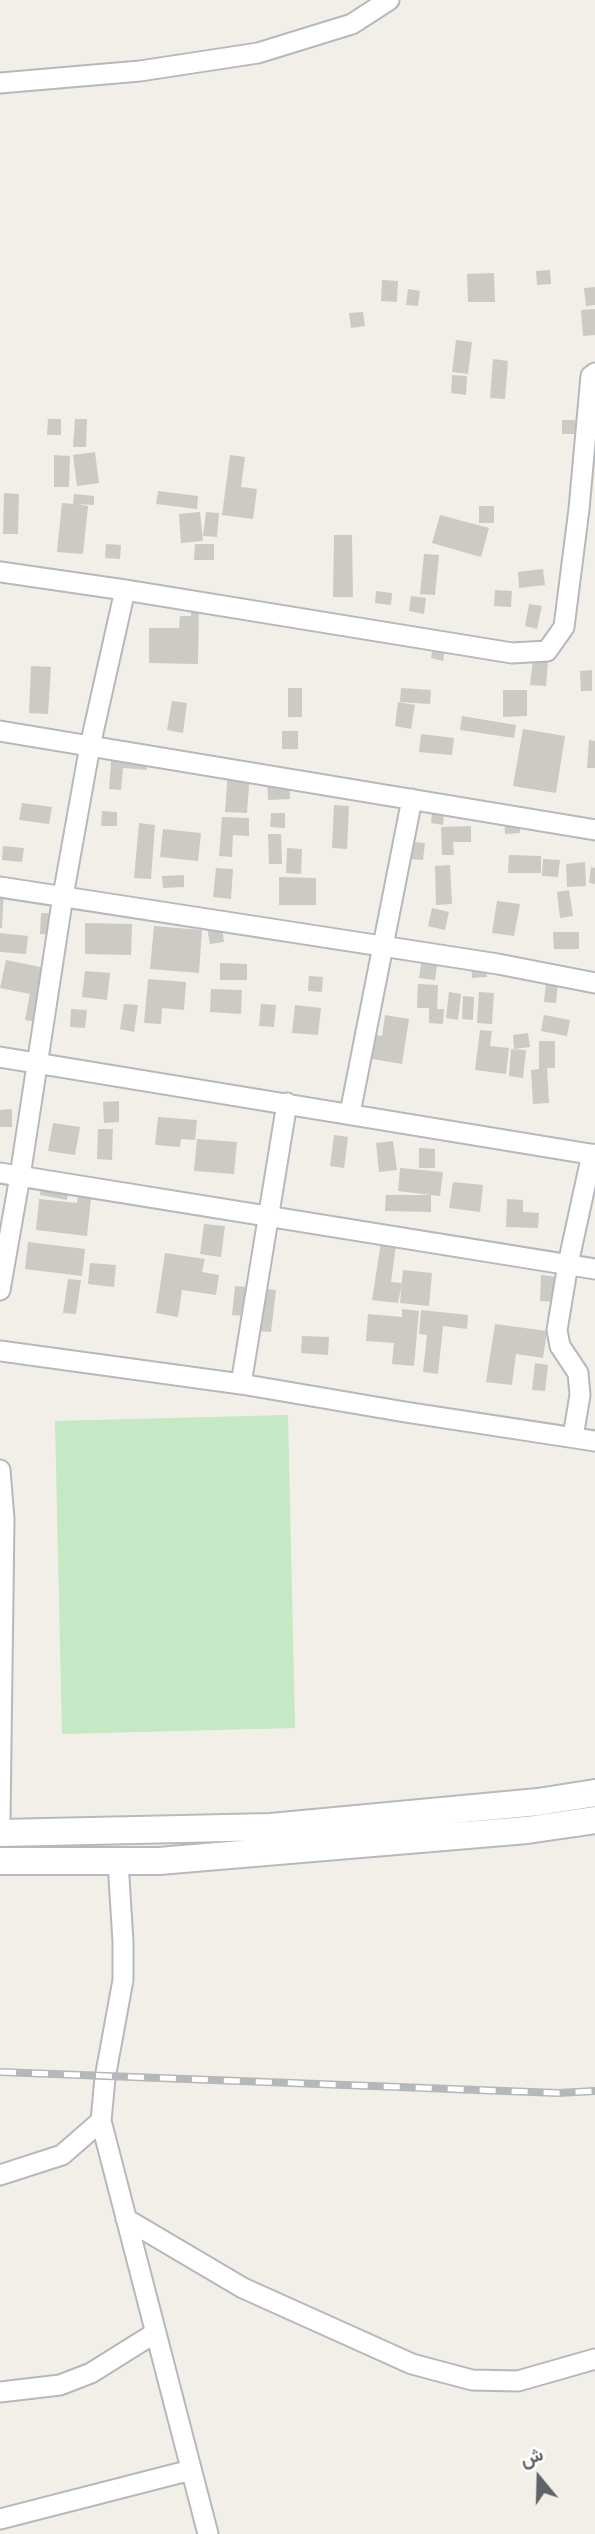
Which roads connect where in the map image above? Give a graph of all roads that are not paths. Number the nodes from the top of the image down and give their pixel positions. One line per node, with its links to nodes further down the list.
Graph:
1 (389, 0): 2 (street)
2 (0, 83)
3 (595, 373): 4 (street)
4 (587, 510): 6 (street)
5 (0, 572): 6 (street)
6 (125, 590): 8 (street)
7 (0, 731): 8 (street)
8 (90, 747): 9 (street); 12 (street)
9 (412, 799): 10 (street); 13 (street)
10 (595, 830)
11 (0, 887): 12 (street)
12 (63, 896): 13 (street); 16 (street)
13 (382, 947): 14 (street); 18 (street)
14 (595, 983)
15 (0, 1057): 16 (street)
16 (38, 1063): 17 (street); 21 (street)
17 (287, 1102): 18 (street); 22 (street)
18 (351, 1113): 19 (street)
19 (594, 1154): 23 (street)
20 (0, 1173): 21 (street)
21 (20, 1176): 22 (street); 25 (street)
22 (268, 1216): 23 (street); 27 (street)
23 (568, 1264): 24 (street); 28 (street)
24 (595, 1269)
25 (0, 1290)
26 (0, 1351): 27 (street)
27 (241, 1384): 28 (street)
28 (573, 1437): 29 (street)
29 (595, 1441)
30 (0, 1470): 31 (street)
31 (2, 1518): 32 (street)
32 (1, 1678): 34 (street)
33 (595, 1793): 36 (street)
34 (0, 1818)
35 (595, 1820): 38 (street)
36 (0, 1833)
37 (0, 1861): 38 (street)
38 (118, 1862): 39 (street)
39 (101, 2121): 40 (street); 41 (street)
40 (0, 2175)
41 (126, 2219): 42 (street); 43 (street)
42 (155, 2333): 44 (street); 45 (street)
43 (595, 2360)
44 (0, 2392)
45 (191, 2470): 46 (street); 47 (street)
46 (0, 2519)
47 (208, 2534)

